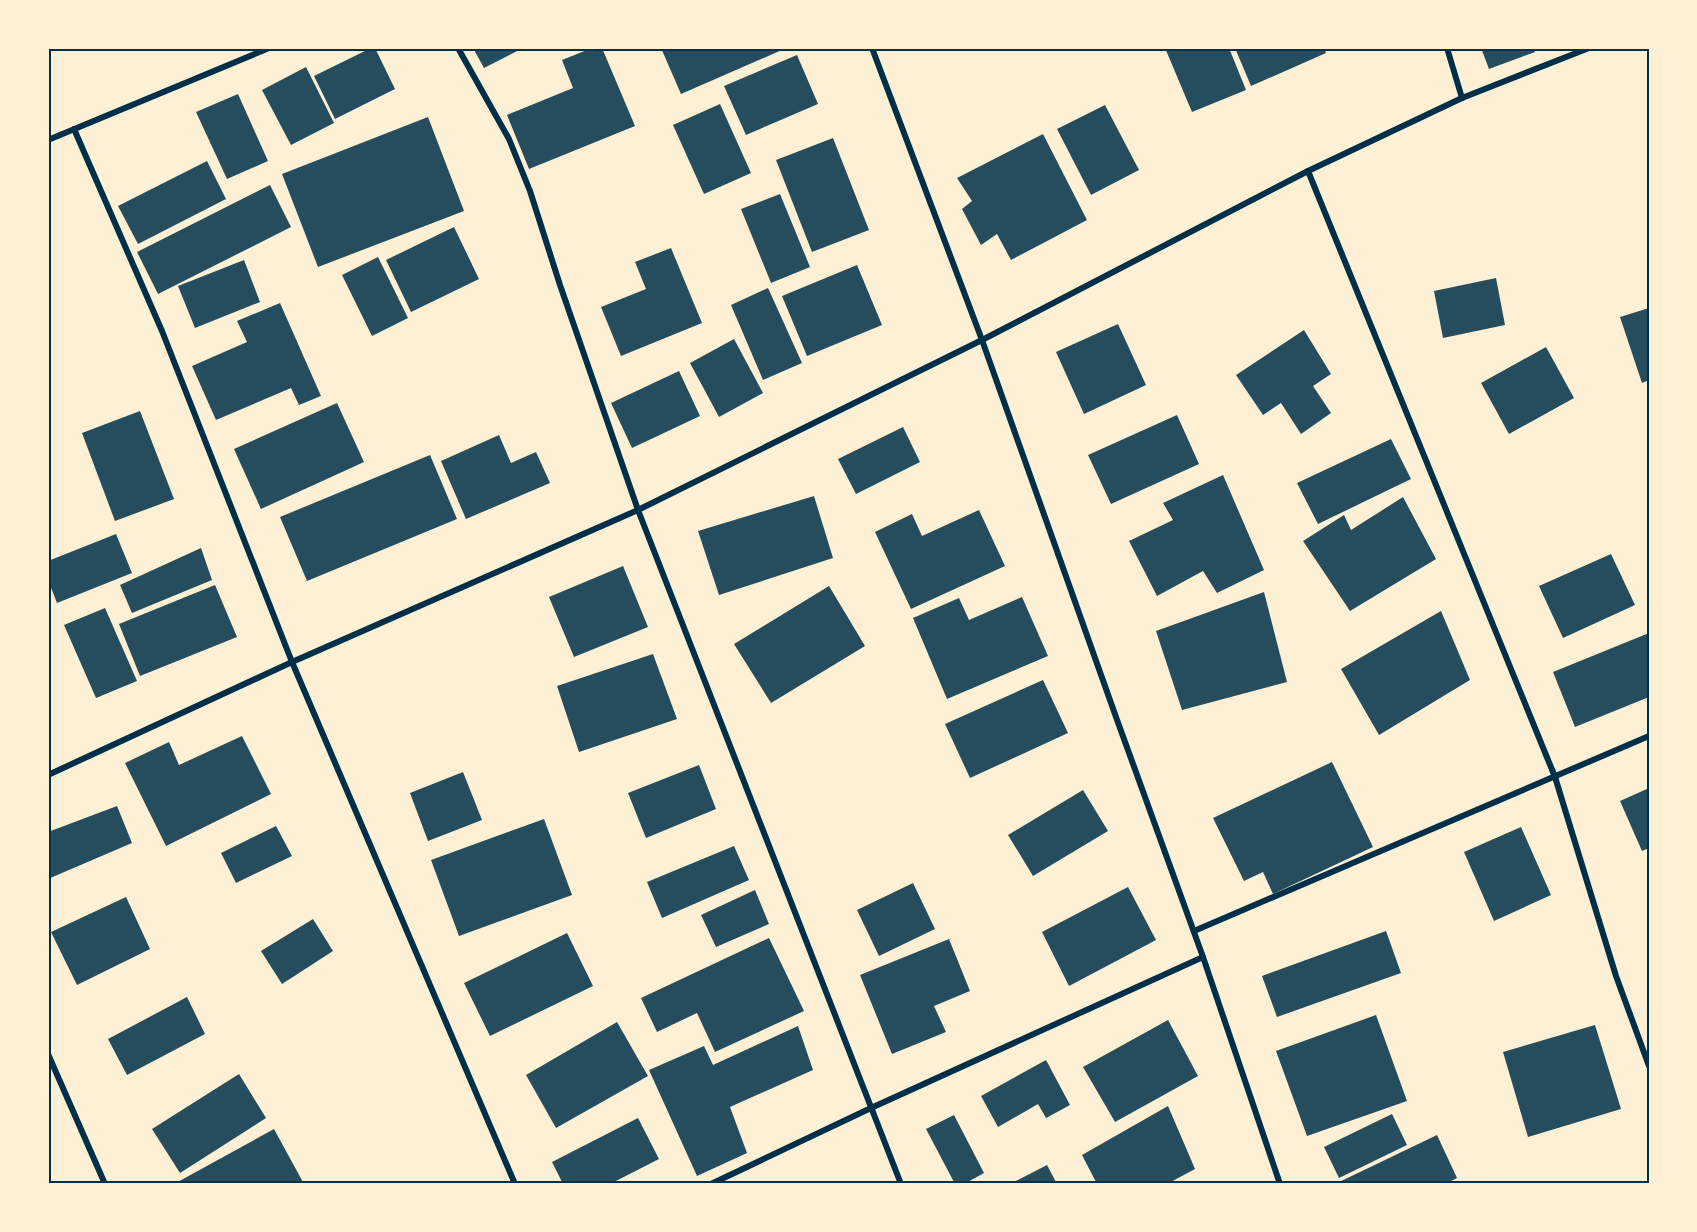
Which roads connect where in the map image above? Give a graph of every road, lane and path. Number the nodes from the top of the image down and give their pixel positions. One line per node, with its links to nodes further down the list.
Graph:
1 (269, 48): 7 (street)
2 (458, 48): 11 (street)
3 (872, 48): 10 (street)
4 (1447, 48): 6 (street)
5 (1589, 48): 6 (street)
6 (1462, 98): 9 (street)
7 (74, 129): 8 (street); 12 (street)
8 (48, 140)
9 (1308, 171): 10 (street); 15 (street)
10 (982, 340): 11 (street); 16 (street)
11 (638, 510): 12 (street); 20 (street)
12 (292, 662): 14 (street); 22 (street)
13 (1649, 736): 15 (street)
14 (48, 775)
15 (1555, 777): 16 (street); 19 (street)
16 (1194, 931): 17 (street)
17 (1203, 957): 20 (street); 25 (street)
18 (48, 1054): 21 (street)
19 (1649, 1066)
20 (871, 1108): 23 (street); 24 (street)
21 (105, 1184)
22 (516, 1184)
23 (711, 1184)
24 (900, 1184)
25 (1280, 1184)

